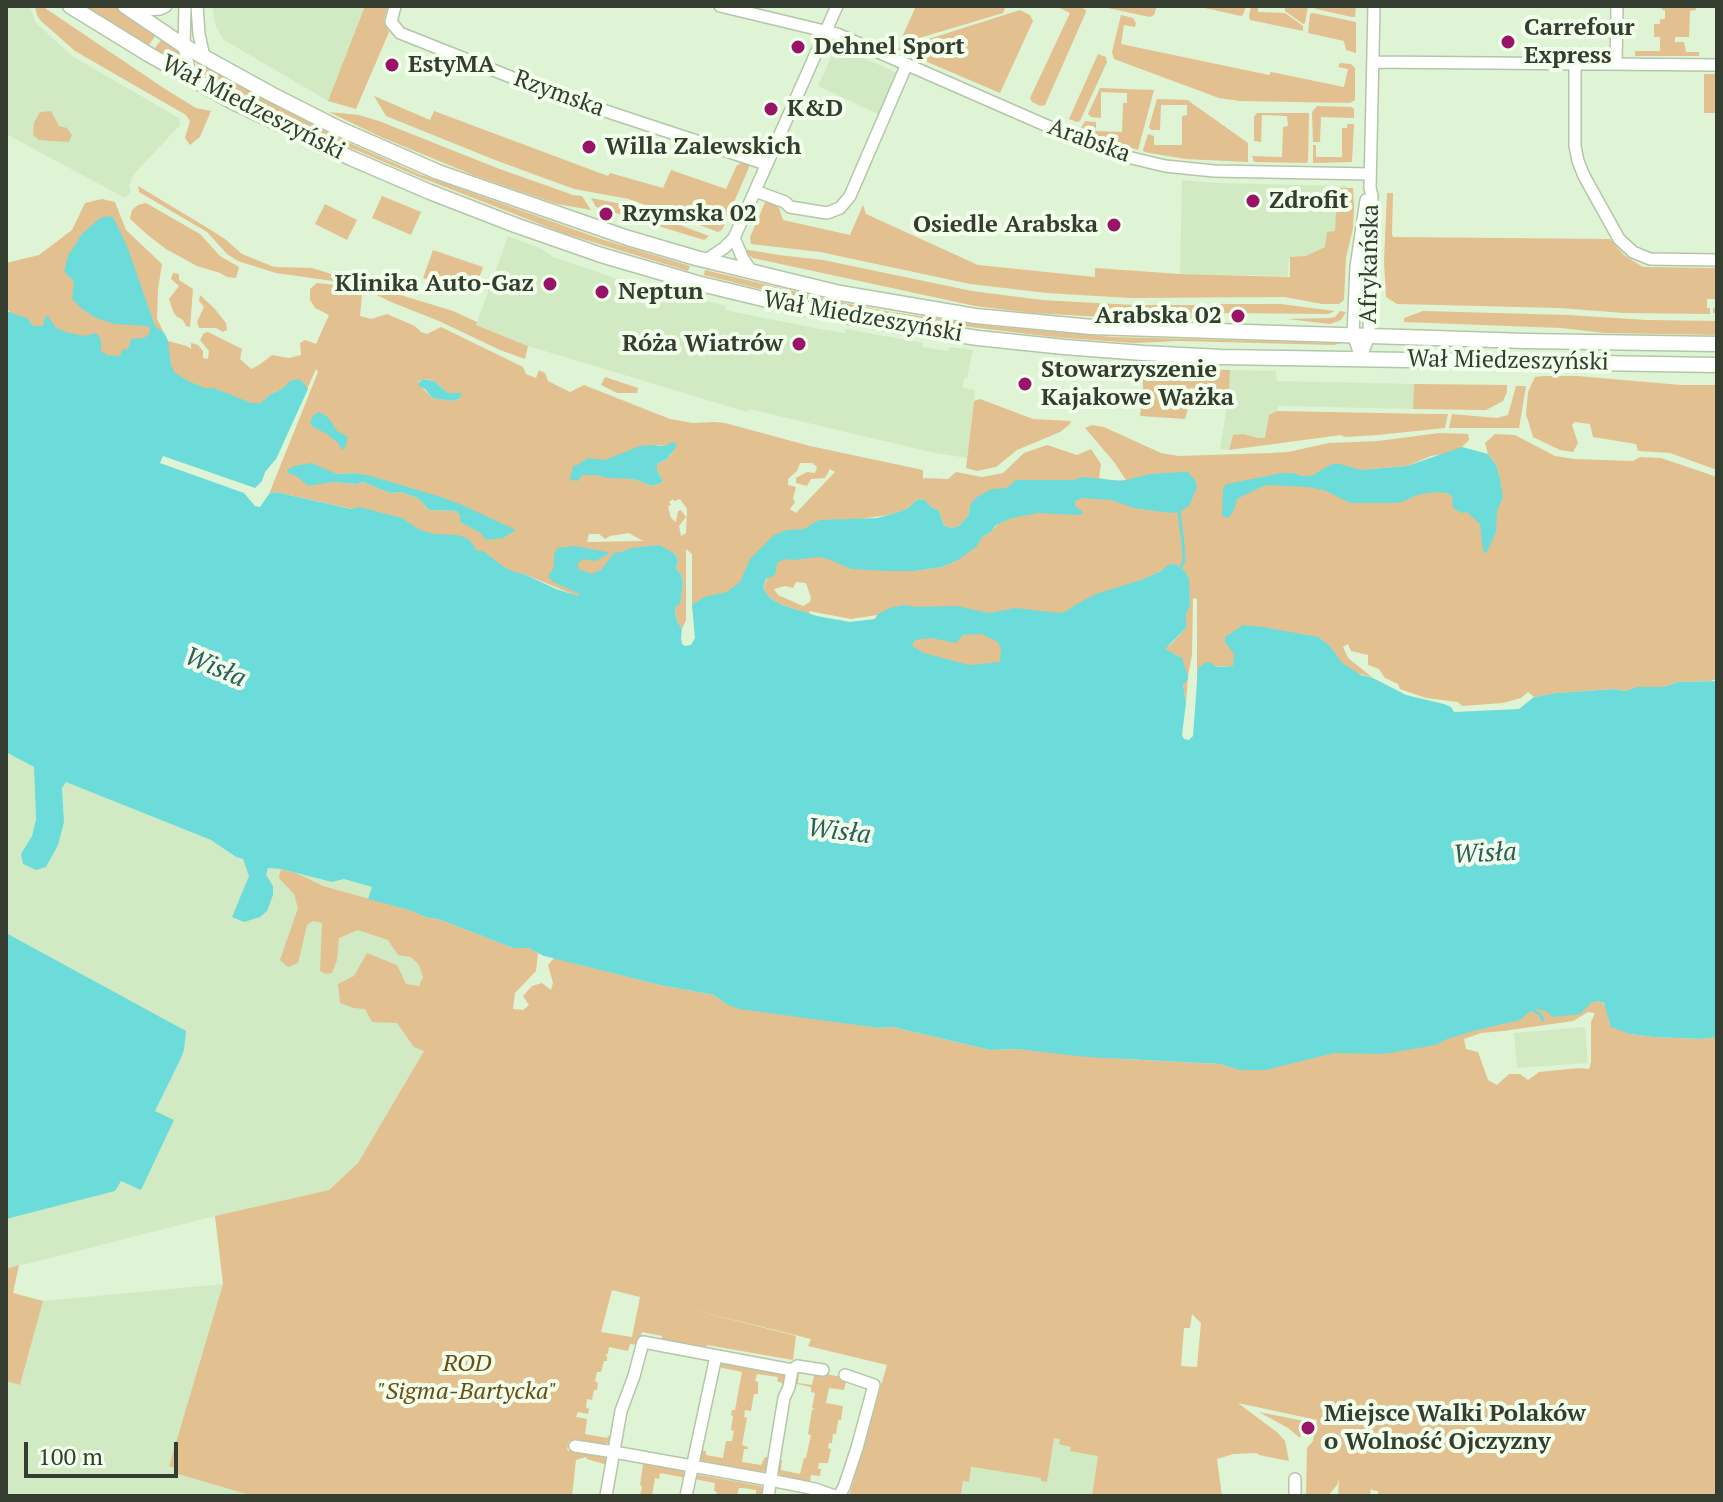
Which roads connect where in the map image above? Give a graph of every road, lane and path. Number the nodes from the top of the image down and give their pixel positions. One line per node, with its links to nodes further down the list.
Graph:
1 (70, 6): 19 (main road, Wał Miedzeszyński)
2 (166, 6): 10 (street)
3 (185, 6): 12 (street)
4 (197, 6): 13 (street)
5 (395, 6): 20 (street, Rzymska)
6 (720, 6): 11 (street, Arabska)
7 (837, 6): 11 (street)
8 (1374, 6): 14 (street, Afrykańska)
9 (1617, 6): 17 (street)
10 (129, 9): 12 (main road, Wał Miedzeszyński)
11 (826, 30): 15 (street, Arabska); 20 (street)
12 (184, 46): 13 (main road, Wał Miedzeszyński); 19 (street)
13 (204, 57): 25 (main road, Wał Miedzeszyński)
14 (1373, 62): 16 (street); 21 (street, Afrykańska)
15 (907, 64): 21 (street, Arabska); 23 (street)
16 (1575, 64): 17 (street); 26 (street)
17 (1616, 64): 18 (street)
18 (1717, 65)
19 (191, 79): 31 (main road, Wał Miedzeszyński)
20 (766, 164): 23 (street)
21 (1370, 174): 22 (street, Afrykańska)
22 (1370, 188): 28 (street, Afrykańska); 29 (street, Afrykańska)
23 (755, 191): 24 (street)
24 (734, 238): 25 (street); 27 (street)
25 (706, 260): 27 (main road, Wał Miedzeszyński)
26 (1717, 260)
27 (752, 272): 28 (main road, Wał Miedzeszyński)
28 (1353, 334): 29 (main road, Wał Miedzeszyński); 31 (street, Afrykańska)
29 (1369, 335): 30 (main road, Wał Miedzeszyński); 31 (street, Afrykańska)
30 (1717, 344)
31 (1361, 358): 32 (main road, Wał Miedzeszyński)
32 (1717, 365)
33 (716, 1356): 34 (street); 38 (street); 39 (street)
34 (792, 1370): 35 (street); 41 (street)
35 (823, 1370)
36 (845, 1375): 45 (street)
37 (575, 1446): 38 (street)
38 (614, 1452): 39 (street); 42 (street)
39 (692, 1466): 41 (street); 43 (street)
40 (1295, 1479): 46 (street)
41 (770, 1480): 44 (street); 45 (street)
42 (606, 1496)
43 (686, 1496)
44 (768, 1496)
45 (837, 1496)
46 (1295, 1496)

